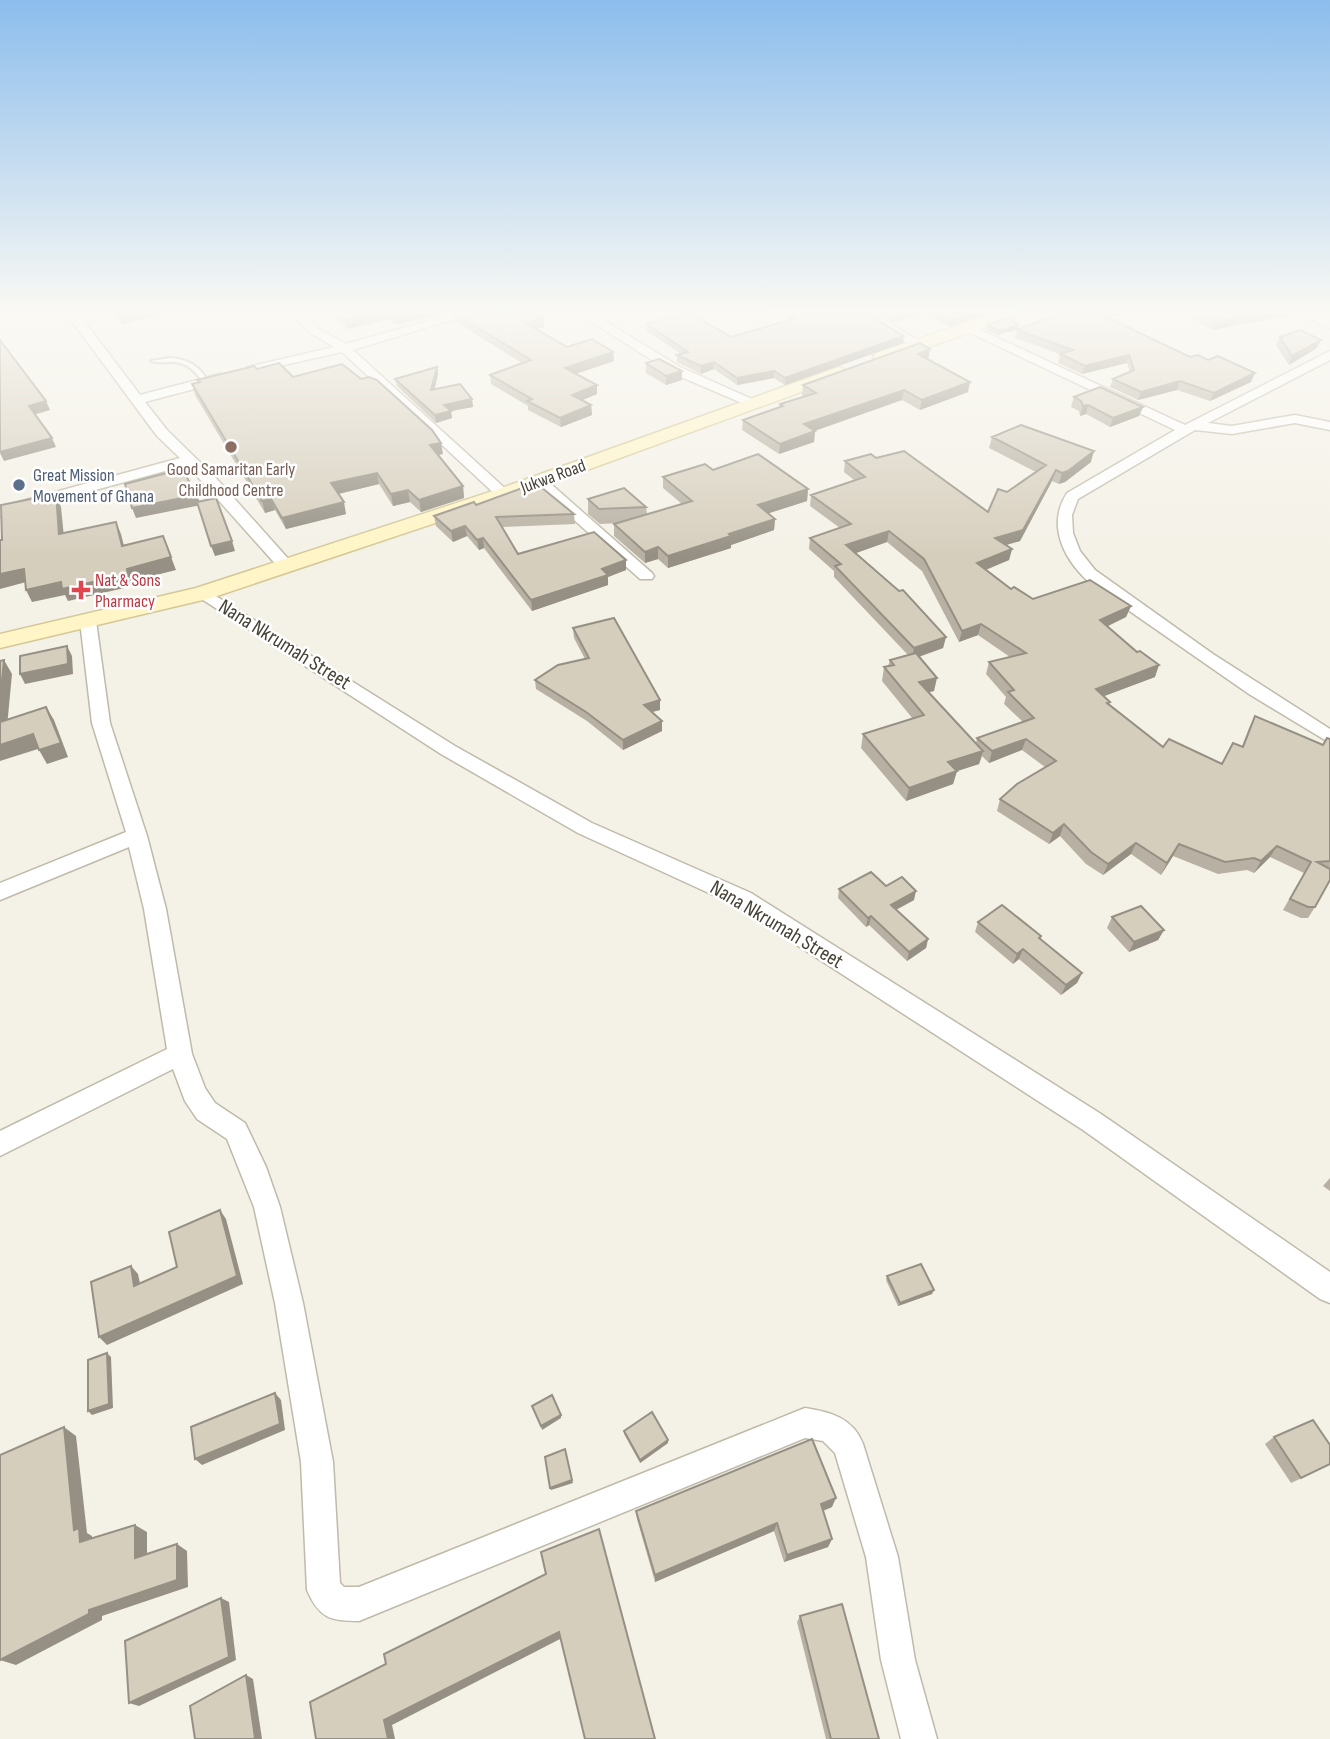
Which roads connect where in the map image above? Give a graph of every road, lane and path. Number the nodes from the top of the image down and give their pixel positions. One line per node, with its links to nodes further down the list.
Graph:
1 (134, 394): 8 (street)
2 (159, 394): 8 (street)
3 (394, 394): 14 (street)
4 (733, 394): 9 (street)
5 (778, 394): 9 (main road, Jukwa Road)
6 (1116, 394): 11 (street)
7 (1255, 394): 11 (street)
8 (138, 400): 12 (street)
9 (754, 403): 13 (main road, Jukwa Road)
10 (1330, 426): 11 (street)
11 (1191, 428): 21 (street)
12 (190, 460): 15 (street); 16 (street)
13 (539, 481): 14 (main road, Jukwa Road); 17 (street)
14 (503, 494): 16 (main road, Jukwa Road)
15 (0, 512)
16 (286, 566): 18 (main road, Jukwa Road)
17 (646, 576)
18 (203, 593): 19 (main road, Jukwa Road); 26 (street, Nana Nkrumah Street)
19 (88, 621): 20 (main road, Jukwa Road); 22 (street)
20 (0, 641)
21 (1330, 737)
22 (137, 836): 23 (street); 24 (street)
23 (0, 892)
24 (180, 1054): 25 (street); 27 (street)
25 (0, 1144)
26 (1330, 1289)
27 (919, 1739)

